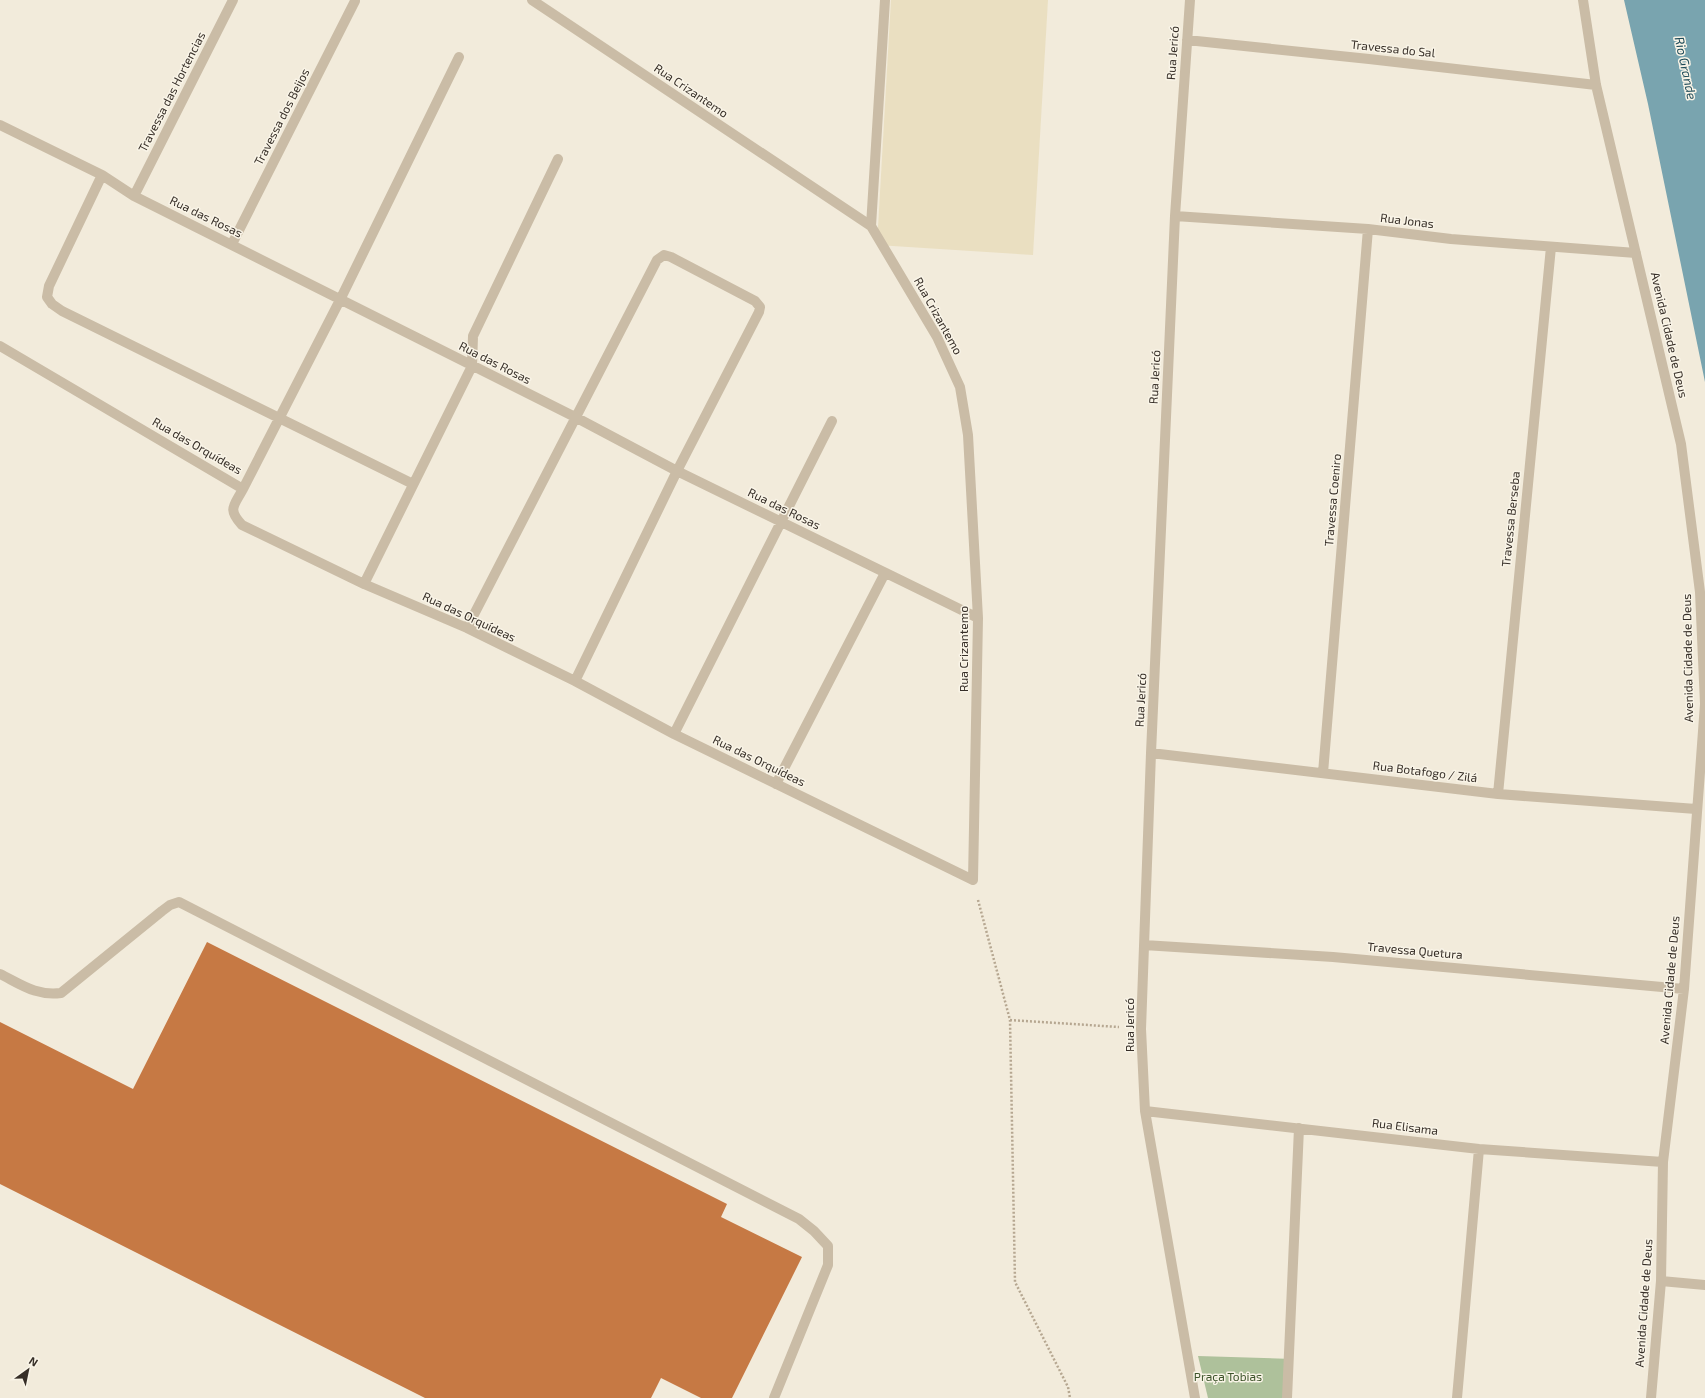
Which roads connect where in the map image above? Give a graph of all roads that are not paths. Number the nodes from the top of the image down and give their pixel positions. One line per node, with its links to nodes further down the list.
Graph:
1 (233, 0): 13 (street, Travessa das Hortencias)
2 (532, 0): 15 (street, Rua Crizantemo)
3 (885, 0): 15 (street)
4 (1190, 0): 7 (street, Rua Jericó)
5 (1583, 0): 9 (street, Avenida Cidade de Deus)
6 (355, 2): 17 (street, Travessa dos Beijos)
7 (1187, 40): 9 (street, Travessa do Sal); 14 (street, Rua Jericó)
8 (460, 57): 20 (street)
9 (1596, 85): 19 (street, Avenida Cidade de Deus)
10 (1, 128): 12 (street, Rua das Rosas)
11 (558, 159): 22 (street)
12 (102, 176): 13 (street, Rua das Rosas); 23 (street)
13 (134, 196): 17 (street, Rua das Rosas)
14 (1175, 216): 16 (street, Rua Jonas); 36 (street, Rua Jericó)
15 (871, 226): 32 (street, Rua Crizantemo)
16 (1368, 229): 18 (street, Rua Jonas); 37 (street, Travessa Coeniro)
17 (232, 244): 20 (street, Rua das Rosas)
18 (1550, 247): 19 (street, Rua Jonas); 39 (street, Travessa Berseba)
19 (1636, 253): 40 (street, Avenida Cidade de Deus)
20 (340, 300): 22 (street, Rua das Rosas); 23 (street)
21 (0, 346): 28 (street, Rua das Orquídeas)
22 (472, 366): 24 (street, Rua das Rosas); 27 (street)
23 (278, 417): 27 (street); 28 (street)
24 (577, 418): 26 (street, Rua das Rosas); 26 (street); 33 (street)
25 (832, 421): 29 (street)
26 (677, 471): 29 (street, Rua das Rosas); 34 (street)
27 (413, 484): 31 (street)
28 (243, 488): 31 (street, Rua das Orquídeas)
29 (781, 522): 30 (street, Rua das Rosas); 35 (street)
30 (885, 573): 32 (street, Rua das Rosas); 38 (street)
31 (364, 584): 33 (street, Rua das Orquídeas)
32 (978, 618): 41 (street, Rua Crizantemo)
33 (467, 628): 34 (street, Rua das Orquídeas)
34 (576, 681): 35 (street, Rua das Orquídeas)
35 (674, 734): 38 (street, Rua das Orquídeas)
36 (1151, 752): 37 (street, Rua Botafogo / Zilá); 42 (street, Rua Jericó)
37 (1323, 772): 39 (street, Rua Botafogo / Zilá)
38 (776, 784): 41 (street, Rua das Orquídeas)
39 (1498, 794): 40 (street, Rua Botafogo / Zilá)
40 (1696, 809): 44 (street, Avenida Cidade de Deus)
41 (973, 880)
42 (1144, 945): 44 (street, Travessa Quetura); 45 (street, Rua Jericó)
43 (0, 974): 51 (street)
44 (1684, 989): 48 (street, Avenida Cidade de Deus)
45 (1146, 1111): 46 (street, Rua Elisama); 52 (street, Rua Jericó)
46 (1299, 1128): 47 (street, Rua Elisama); 53 (street)
47 (1479, 1149): 48 (street, Rua Elisama); 54 (street)
48 (1663, 1162): 49 (street, Avenida Cidade de Deus)
49 (1661, 1281): 50 (street); 55 (street, Avenida Cidade de Deus)
50 (1703, 1285)
51 (774, 1398)
52 (1195, 1398)
53 (1287, 1398)
54 (1457, 1398)
55 (1651, 1398)

